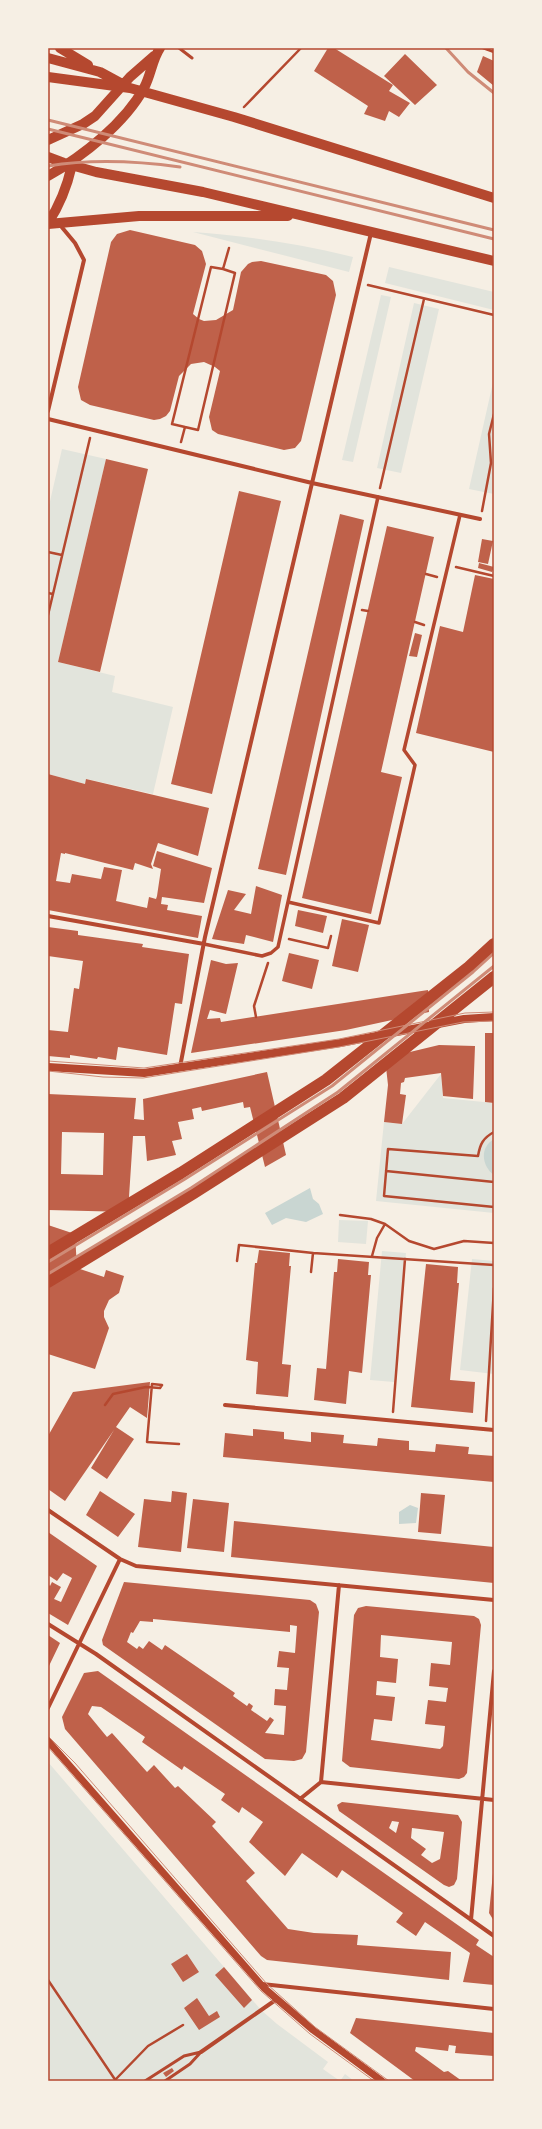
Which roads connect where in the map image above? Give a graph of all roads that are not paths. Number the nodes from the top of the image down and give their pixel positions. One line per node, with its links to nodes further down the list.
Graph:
1 (60, 48): 6 (main road)
2 (179, 48): 5 (lane)
3 (158, 52): 9 (main road); 13 (main road)
4 (48, 58): 6 (main road)
5 (192, 58)
6 (100, 72): 8 (main road)
7 (48, 77): 8 (main road)
8 (130, 88): 14 (main road)
9 (48, 140)
10 (48, 156): 12 (main road)
11 (48, 163): 12 (main road)
12 (68, 164): 15 (main road); 16 (main road)
13 (48, 176)
14 (494, 198)
15 (304, 216): 16 (main road); 17 (main road)
16 (51, 224): 19 (street)
17 (372, 231): 18 (main road); 21 (street)
18 (494, 261)
19 (48, 411)
20 (48, 419): 21 (street)
21 (312, 482): 22 (street); 27 (street)
22 (378, 496): 23 (street); 25 (street)
23 (460, 515): 24 (street); 25 (street)
24 (480, 519)
25 (288, 902): 27 (street)
26 (48, 916): 27 (street)
27 (204, 944): 32 (street)
28 (494, 944): 33 (highway)
29 (494, 977): 34 (highway)
30 (494, 1017): 32 (main road)
31 (48, 1067): 32 (main road)
32 (180, 1067)
33 (48, 1253)
34 (48, 1282)
35 (225, 1405): 36 (street)
36 (494, 1430)
37 (48, 1510): 38 (street)
38 (120, 1560): 39 (street); 42 (street)
39 (339, 1586): 40 (street); 46 (street)
40 (494, 1600)
41 (48, 1624): 42 (street)
42 (79, 1644): 44 (street); 47 (street)
43 (494, 1671): 48 (street)
44 (48, 1708)
45 (48, 1741): 52 (street)
46 (321, 1782): 47 (street); 48 (street)
47 (300, 1799): 50 (street)
48 (482, 1799): 49 (street); 50 (street)
49 (494, 1800)
50 (471, 1920): 51 (street)
51 (494, 1936)
52 (261, 1984): 53 (street); 54 (street)
53 (277, 2000): 55 (street); 58 (street)
54 (494, 2009)
55 (201, 2052): 56 (lane); 57 (lane)
56 (144, 2081)
57 (165, 2081)
58 (382, 2081)

